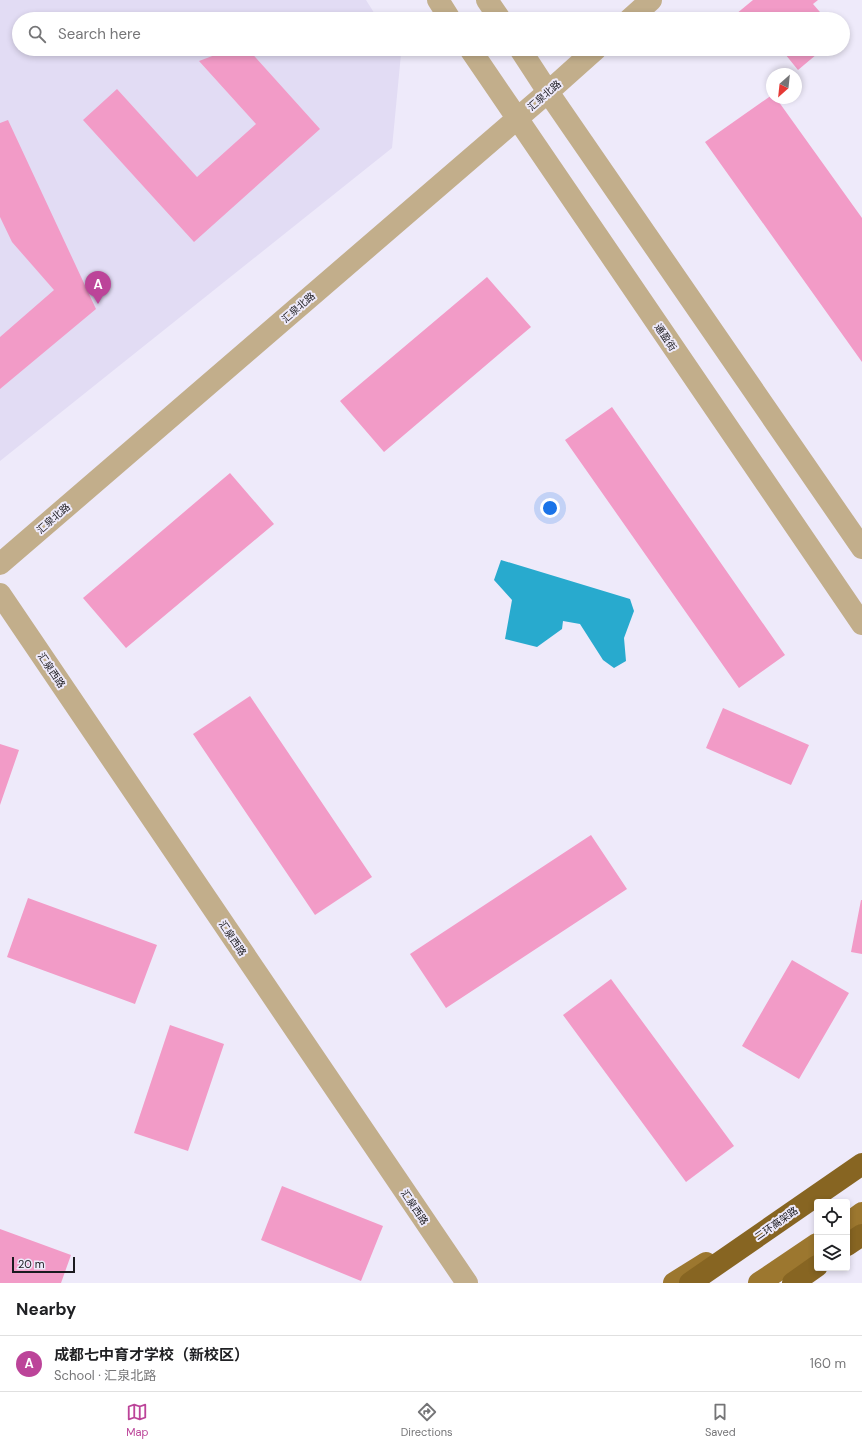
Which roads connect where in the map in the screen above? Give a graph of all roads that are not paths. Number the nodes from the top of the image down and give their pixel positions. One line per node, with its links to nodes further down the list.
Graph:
1 (438, 0): 4 (street)
2 (487, 0): 5 (street)
3 (651, 0): 6 (street)
4 (446, 12)
5 (495, 12)
6 (638, 12)
7 (475, 56): 11 (street, 通盈街)
8 (525, 56): 10 (street)
9 (588, 56): 10 (street, 汇泉北路)
10 (548, 92): 11 (street, 汇泉北路); 12 (street)
11 (516, 119): 13 (street, 汇泉北路); 15 (street, 通盈街)
12 (862, 548)
13 (0, 564)
14 (0, 594): 23 (street, 汇泉西路)
15 (862, 624)
16 (862, 1164): 24 (main road); 25 (highway, 二环高架路)
17 (862, 1213): 18 (main road)
18 (850, 1222)
19 (862, 1235): 20 (highway)
20 (850, 1243)
21 (814, 1246): 26 (main road)
22 (814, 1268): 27 (highway)
23 (467, 1283)
24 (674, 1283)
25 (690, 1283)
26 (759, 1283)
27 (793, 1283)

